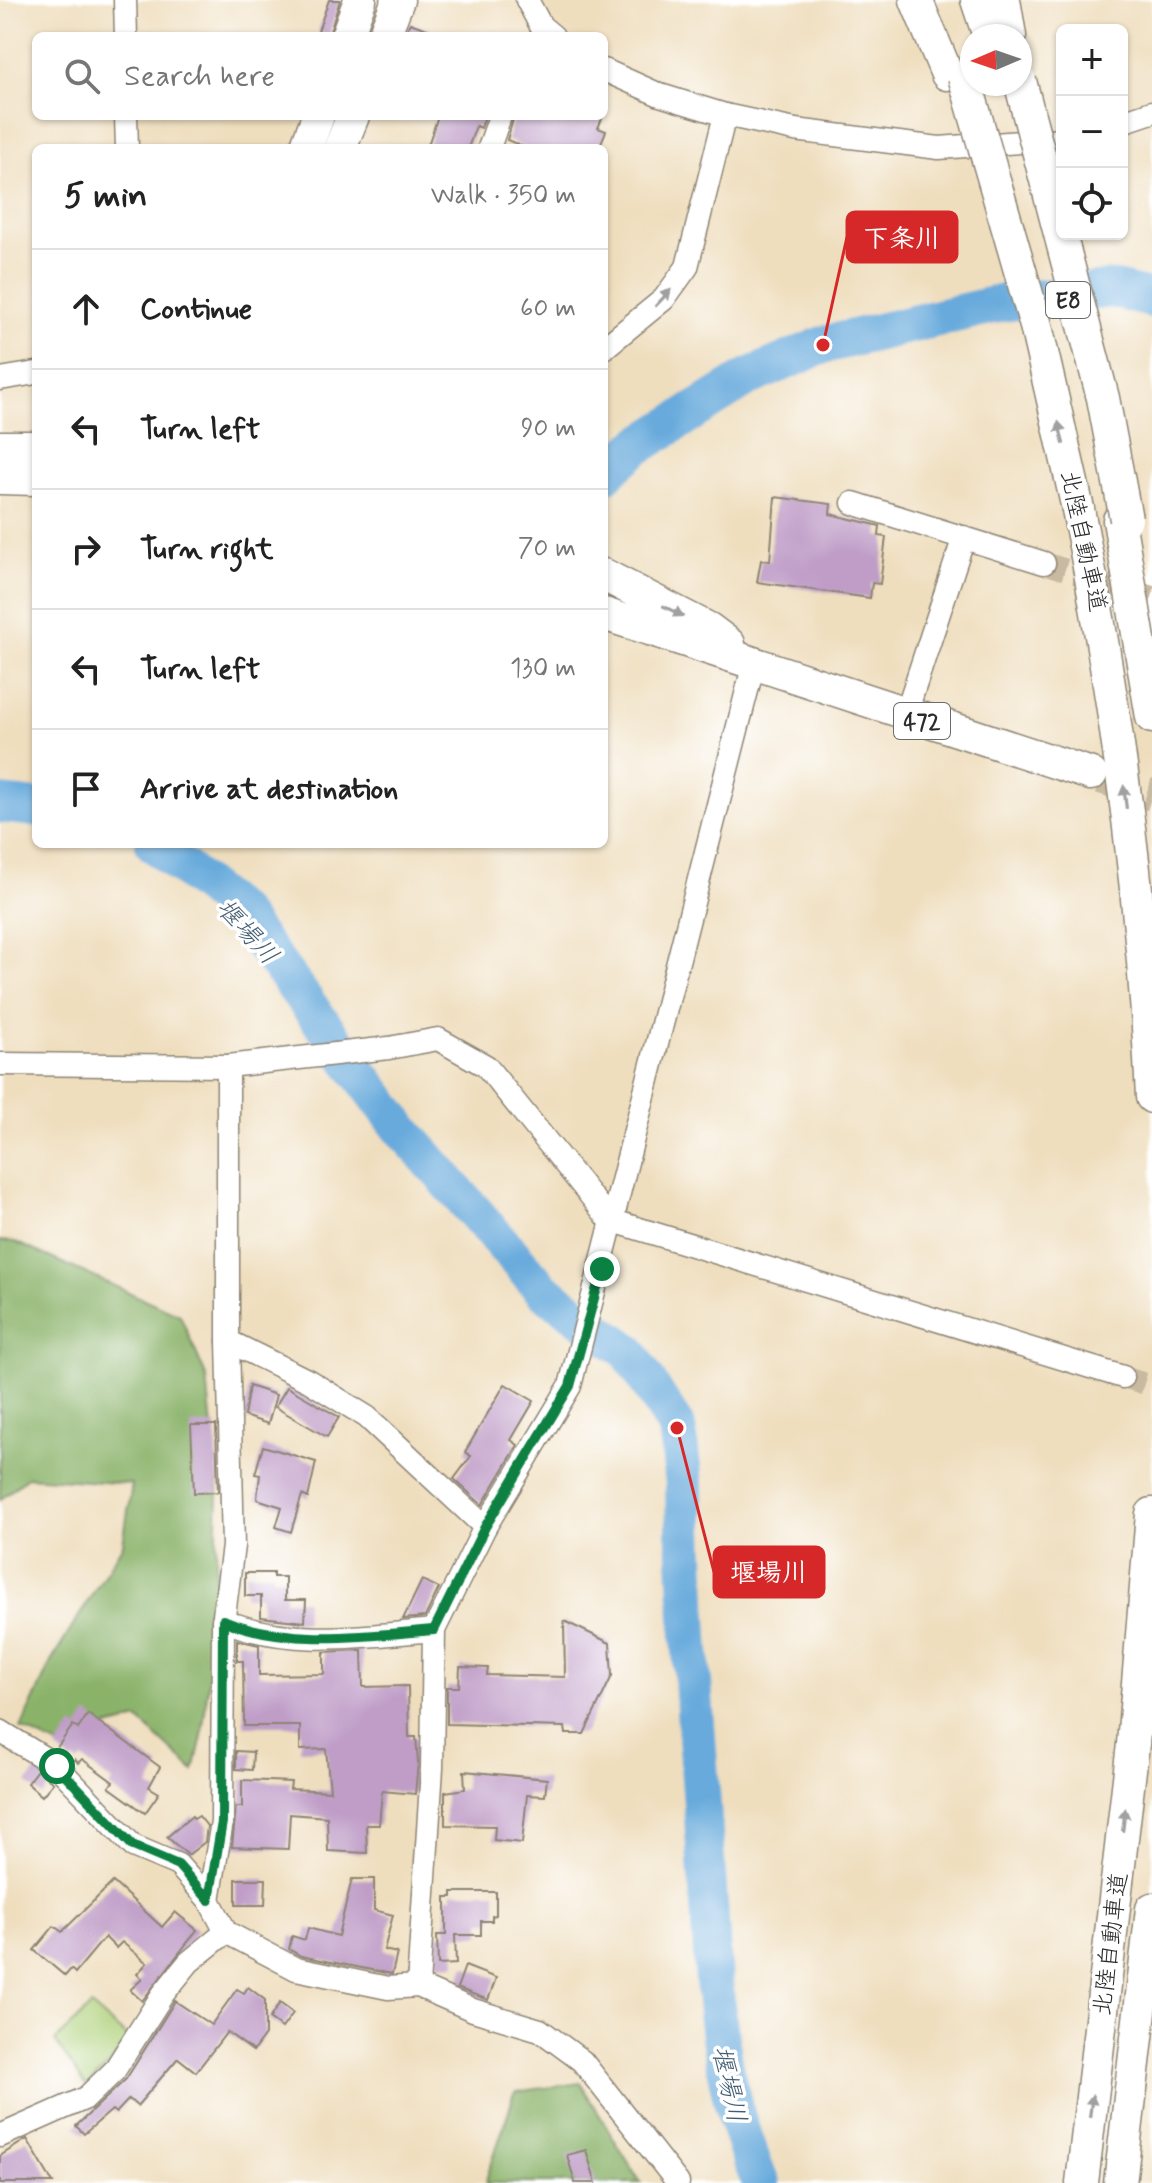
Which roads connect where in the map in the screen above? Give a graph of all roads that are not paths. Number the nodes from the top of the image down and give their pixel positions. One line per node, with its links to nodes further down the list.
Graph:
1 (125, 0): 11 (street)
2 (360, 0): 12 (highway)
3 (398, 0): 13 (highway)
4 (527, 0): 14 (street)
5 (916, 0): 16 (highway)
6 (937, 0): 16 (highway, 北陸自動車道 / E8)
7 (977, 0): 9 (highway)
8 (1004, 0): 10 (highway)
9 (985, 24)
10 (1008, 24)
11 (126, 32)
12 (348, 32)
13 (386, 32)
14 (542, 32)
15 (608, 72): 20 (street)
16 (956, 75): 50 (highway, 北陸自動車道 / E8, one-way to 16, bridge)
17 (1008, 96): 39 (highway, 北陸自動車道 / E8)
18 (1024, 96): 39 (highway, bridge)
19 (1152, 112): 25 (street)
20 (725, 115): 26 (street); 31 (street, one-way to 20)
21 (126, 120): 27 (street)
22 (316, 120): 28 (highway)
23 (351, 120): 29 (highway)
24 (499, 120): 30 (street)
25 (1128, 120)
26 (1056, 139)
27 (127, 144)
28 (308, 144)
29 (342, 144)
30 (490, 144)
31 (608, 345)
32 (32, 374): 33 (street)
33 (0, 379)
34 (0, 447): 35 (highway)
35 (32, 447)
36 (0, 478): 37 (highway)
37 (32, 479)
38 (853, 503): 40 (street)
39 (1123, 519): 46 (highway, 北陸自動車道 / E8)
40 (964, 537): 41 (street); 45 (street)
41 (1044, 563)
42 (608, 577): 44 (highway, 472, one-way to 44)
43 (608, 615): 44 (highway, 472)
44 (754, 663): 45 (highway, 472); 51 (street)
45 (905, 716): 47 (highway, 472)
46 (1152, 717)
47 (1091, 774)
48 (0, 1064): 49 (street)
49 (228, 1066): 51 (street); 52 (street)
50 (1152, 1097)
51 (610, 1220): 53 (street); 55 (street)
52 (228, 1341): 55 (street); 56 (street)
53 (1123, 1377)
54 (1152, 1514): 65 (highway, 北陸自動車道, one-way to 54)
55 (485, 1527): 57 (street)
56 (223, 1620): 57 (street); 59 (street)
57 (434, 1630): 62 (street)
58 (0, 1731): 59 (street)
59 (209, 1900): 61 (street)
60 (1152, 1909): 66 (highway, 北陸自動車道)
61 (226, 1932): 62 (street); 63 (street)
62 (418, 1986): 64 (street)
63 (0, 2136)
64 (678, 2183)
65 (1082, 2183)
66 (1120, 2183)

